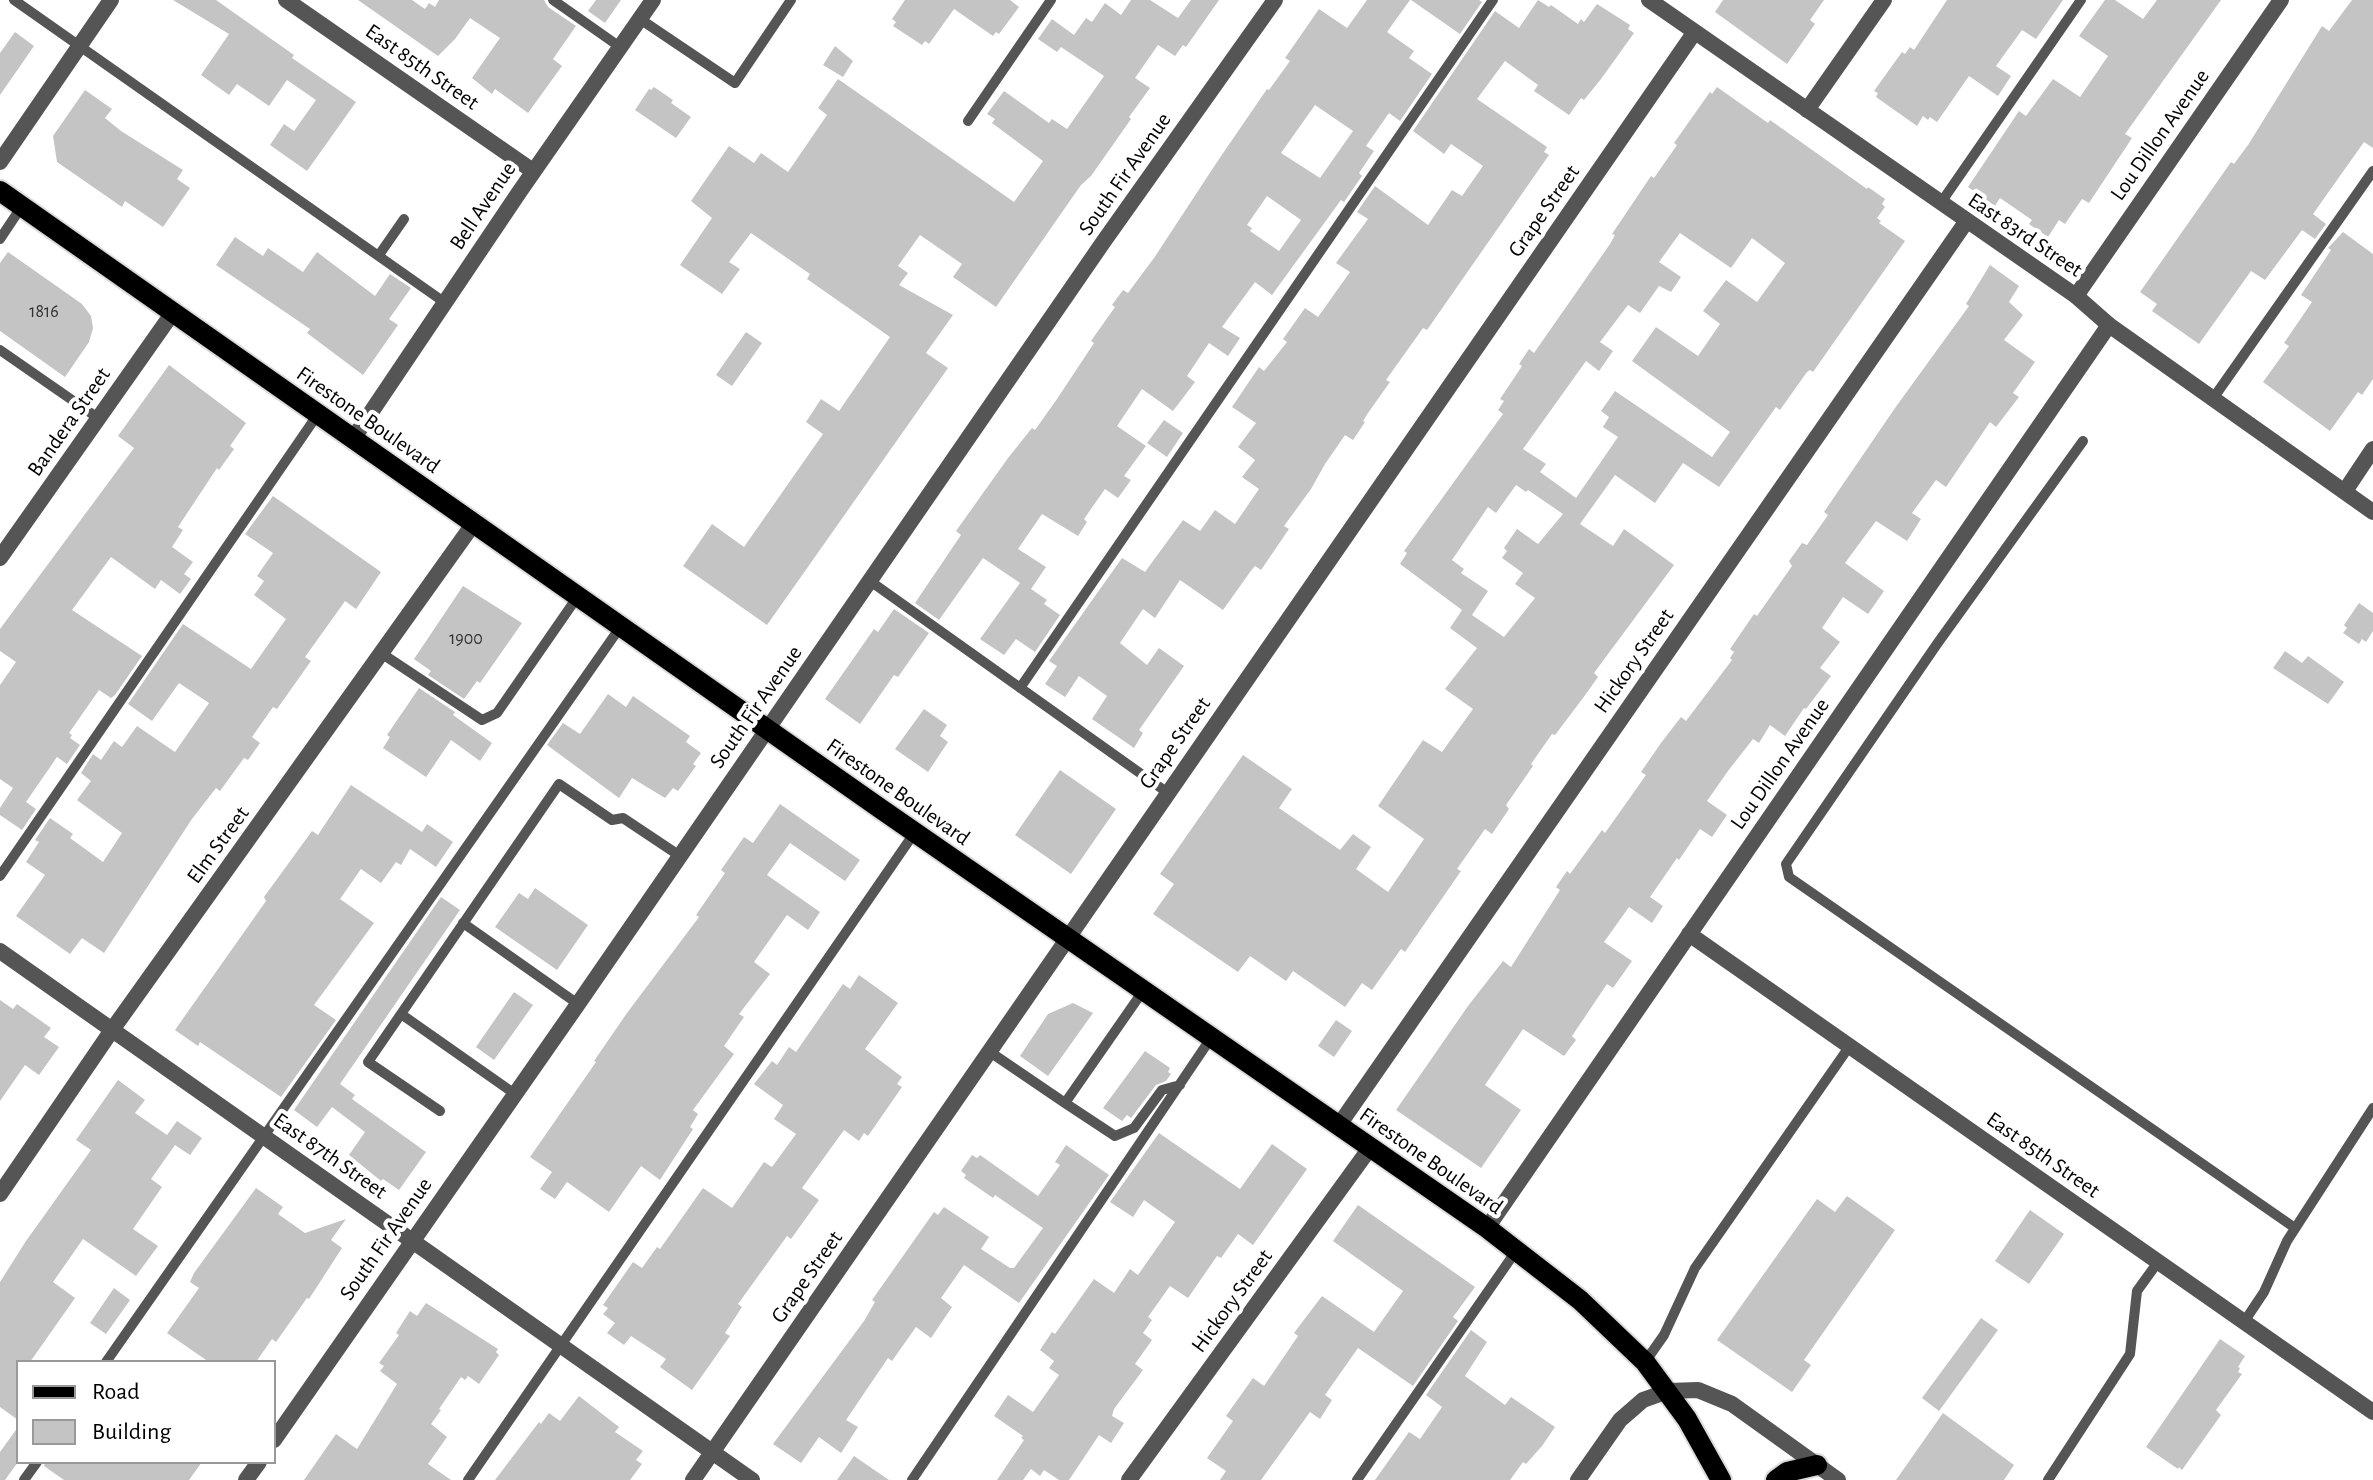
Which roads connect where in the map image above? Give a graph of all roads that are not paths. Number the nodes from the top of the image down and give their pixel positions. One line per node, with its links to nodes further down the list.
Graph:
1 (14, 0): 16 (lane)
2 (111, 0): 16 (street)
3 (286, 0): 21 (street, East 85th Street)
4 (553, 0): 17 (lane)
5 (653, 0): 14 (street, Bell Avenue)
6 (791, 0): 14 (lane)
7 (1051, 0): 19 (lane)
8 (1275, 0): 45 (street, South Fir Avenue)
9 (1493, 0): 49 (lane)
10 (1649, 0): 15 (street, East 83rd Street)
11 (1884, 0): 18 (street)
12 (2081, 0): 24 (lane)
13 (2281, 0): 30 (street, Lou Dillon Avenue)
14 (640, 19): 17 (street, Bell Avenue)
15 (1694, 33): 18 (street, East 83rd Street); 51 (street, Grape Street)
16 (80, 46): 20 (street); 29 (lane)
17 (620, 47): 21 (street, Bell Avenue)
18 (1807, 110): 24 (street, East 83rd Street)
19 (968, 121)
20 (0, 162)
21 (533, 171): 31 (street, Bell Avenue)
22 (2373, 171): 35 (lane)
23 (0, 191): 25 (main road, Firestone Boulevard)
24 (1940, 204): 27 (street, East 83rd Street)
25 (22, 206): 28 (lane); 32 (main road, Firestone Boulevard)
26 (404, 219): 29 (lane)
27 (1966, 222): 30 (street, East 83rd Street); 71 (street, Hickory Street)
28 (0, 239)
29 (379, 255): 31 (lane)
30 (2076, 296): 33 (street, East 83rd Street)
31 (444, 302): 38 (street, Bell Avenue)
32 (174, 311): 36 (main road, Firestone Boulevard); 37 (street, Bandera Street)
33 (2109, 325): 35 (street, East 83rd Street); 56 (street, Lou Dillon Avenue)
34 (0, 350): 37 (lane)
35 (2212, 400): 41 (street, East 83rd Street)
36 (318, 414): 38 (main road, Firestone Boulevard); 54 (lane)
37 (98, 418): 44 (street, Bandera Street)
38 (353, 439): 43 (main road, Firestone Boulevard)
39 (2083, 441): 76 (lane)
40 (2373, 449): 41 (street)
41 (2345, 491): 42 (street, East 83rd Street)
42 (2373, 512)
43 (474, 523): 46 (main road, Firestone Boulevard); 48 (street, Elm Street)
44 (0, 558)
45 (870, 581): 49 (lane); 50 (street, South Fir Avenue)
46 (578, 596): 47 (main road, Firestone Boulevard); 48 (lane)
47 (621, 626): 50 (main road, Firestone Boulevard); 72 (lane)
48 (381, 653): 62 (street, Elm Street)
49 (1020, 688): 51 (lane)
50 (767, 729): 52 (main road, Firestone Boulevard); 53 (street, South Fir Avenue)
51 (1168, 793): 57 (street, Grape Street)
52 (915, 832): 57 (main road, Firestone Boulevard); 81 (lane)
53 (680, 856): 55 (lane); 60 (street, South Fir Avenue)
54 (0, 876)
55 (463, 923): 60 (lane); 61 (lane)
56 (1689, 934): 64 (street, East 85th Street); 75 (street, Lou Dillon Avenue)
57 (1067, 939): 59 (main road, Firestone Boulevard); 65 (street, Grape Street)
58 (0, 951): 62 (street, East 87th Street)
59 (1143, 991): 63 (main road, Firestone Boulevard); 68 (lane)
60 (578, 1004): 67 (street, South Fir Avenue)
61 (401, 1014): 67 (lane); 70 (lane)
62 (112, 1030): 72 (street, East 87th Street); 74 (street, Elm Street)
63 (1211, 1038): 66 (lane); 71 (main road, Firestone Boulevard)
64 (1849, 1047): 79 (street, East 85th Street); 83 (lane)
65 (990, 1052): 68 (lane); 87 (street, Grape Street)
66 (1180, 1085): 68 (lane); 92 (lane)
67 (515, 1094): 77 (street, South Fir Avenue)
68 (1065, 1103)
69 (2373, 1108): 76 (lane)
70 (440, 1111)
71 (1339, 1125): 73 (main road, Firestone Boulevard)
72 (263, 1136): 77 (street, East 87th Street); 82 (lane)
73 (1370, 1148): 75 (main road, Firestone Boulevard); 93 (street, Hickory Street)
74 (0, 1194)
75 (1487, 1228): 78 (main road, Firestone Boulevard)
76 (2295, 1228): 80 (lane)
77 (412, 1241): 81 (street, East 87th Street); 86 (street, South Fir Avenue)
78 (1516, 1251): 83 (main road, Firestone Boulevard); 94 (lane)
79 (2158, 1262): 80 (street, East 85th Street); 99 (lane)
80 (2244, 1322): 85 (street, East 85th Street)
81 (561, 1346): 87 (street, East 87th Street); 89 (lane)
82 (107, 1360)
83 (1645, 1362): 84 (main road, Firestone Boulevard)
84 (1668, 1391): 88 (street); 95 (street); 96 (main road, Firestone Boulevard)
85 (2373, 1412)
86 (276, 1437)
87 (713, 1452): 90 (street, Grape Street); 91 (street, East 87th Street)
88 (1817, 1465): 97 (main road); 98 (street)
89 (468, 1480)
90 (693, 1480)
91 (752, 1480)
92 (912, 1480)
93 (1129, 1480)
94 (1357, 1480)
95 (1578, 1480)
96 (1721, 1480)
97 (1776, 1480)
98 (1838, 1480)
99 (2048, 1480)

